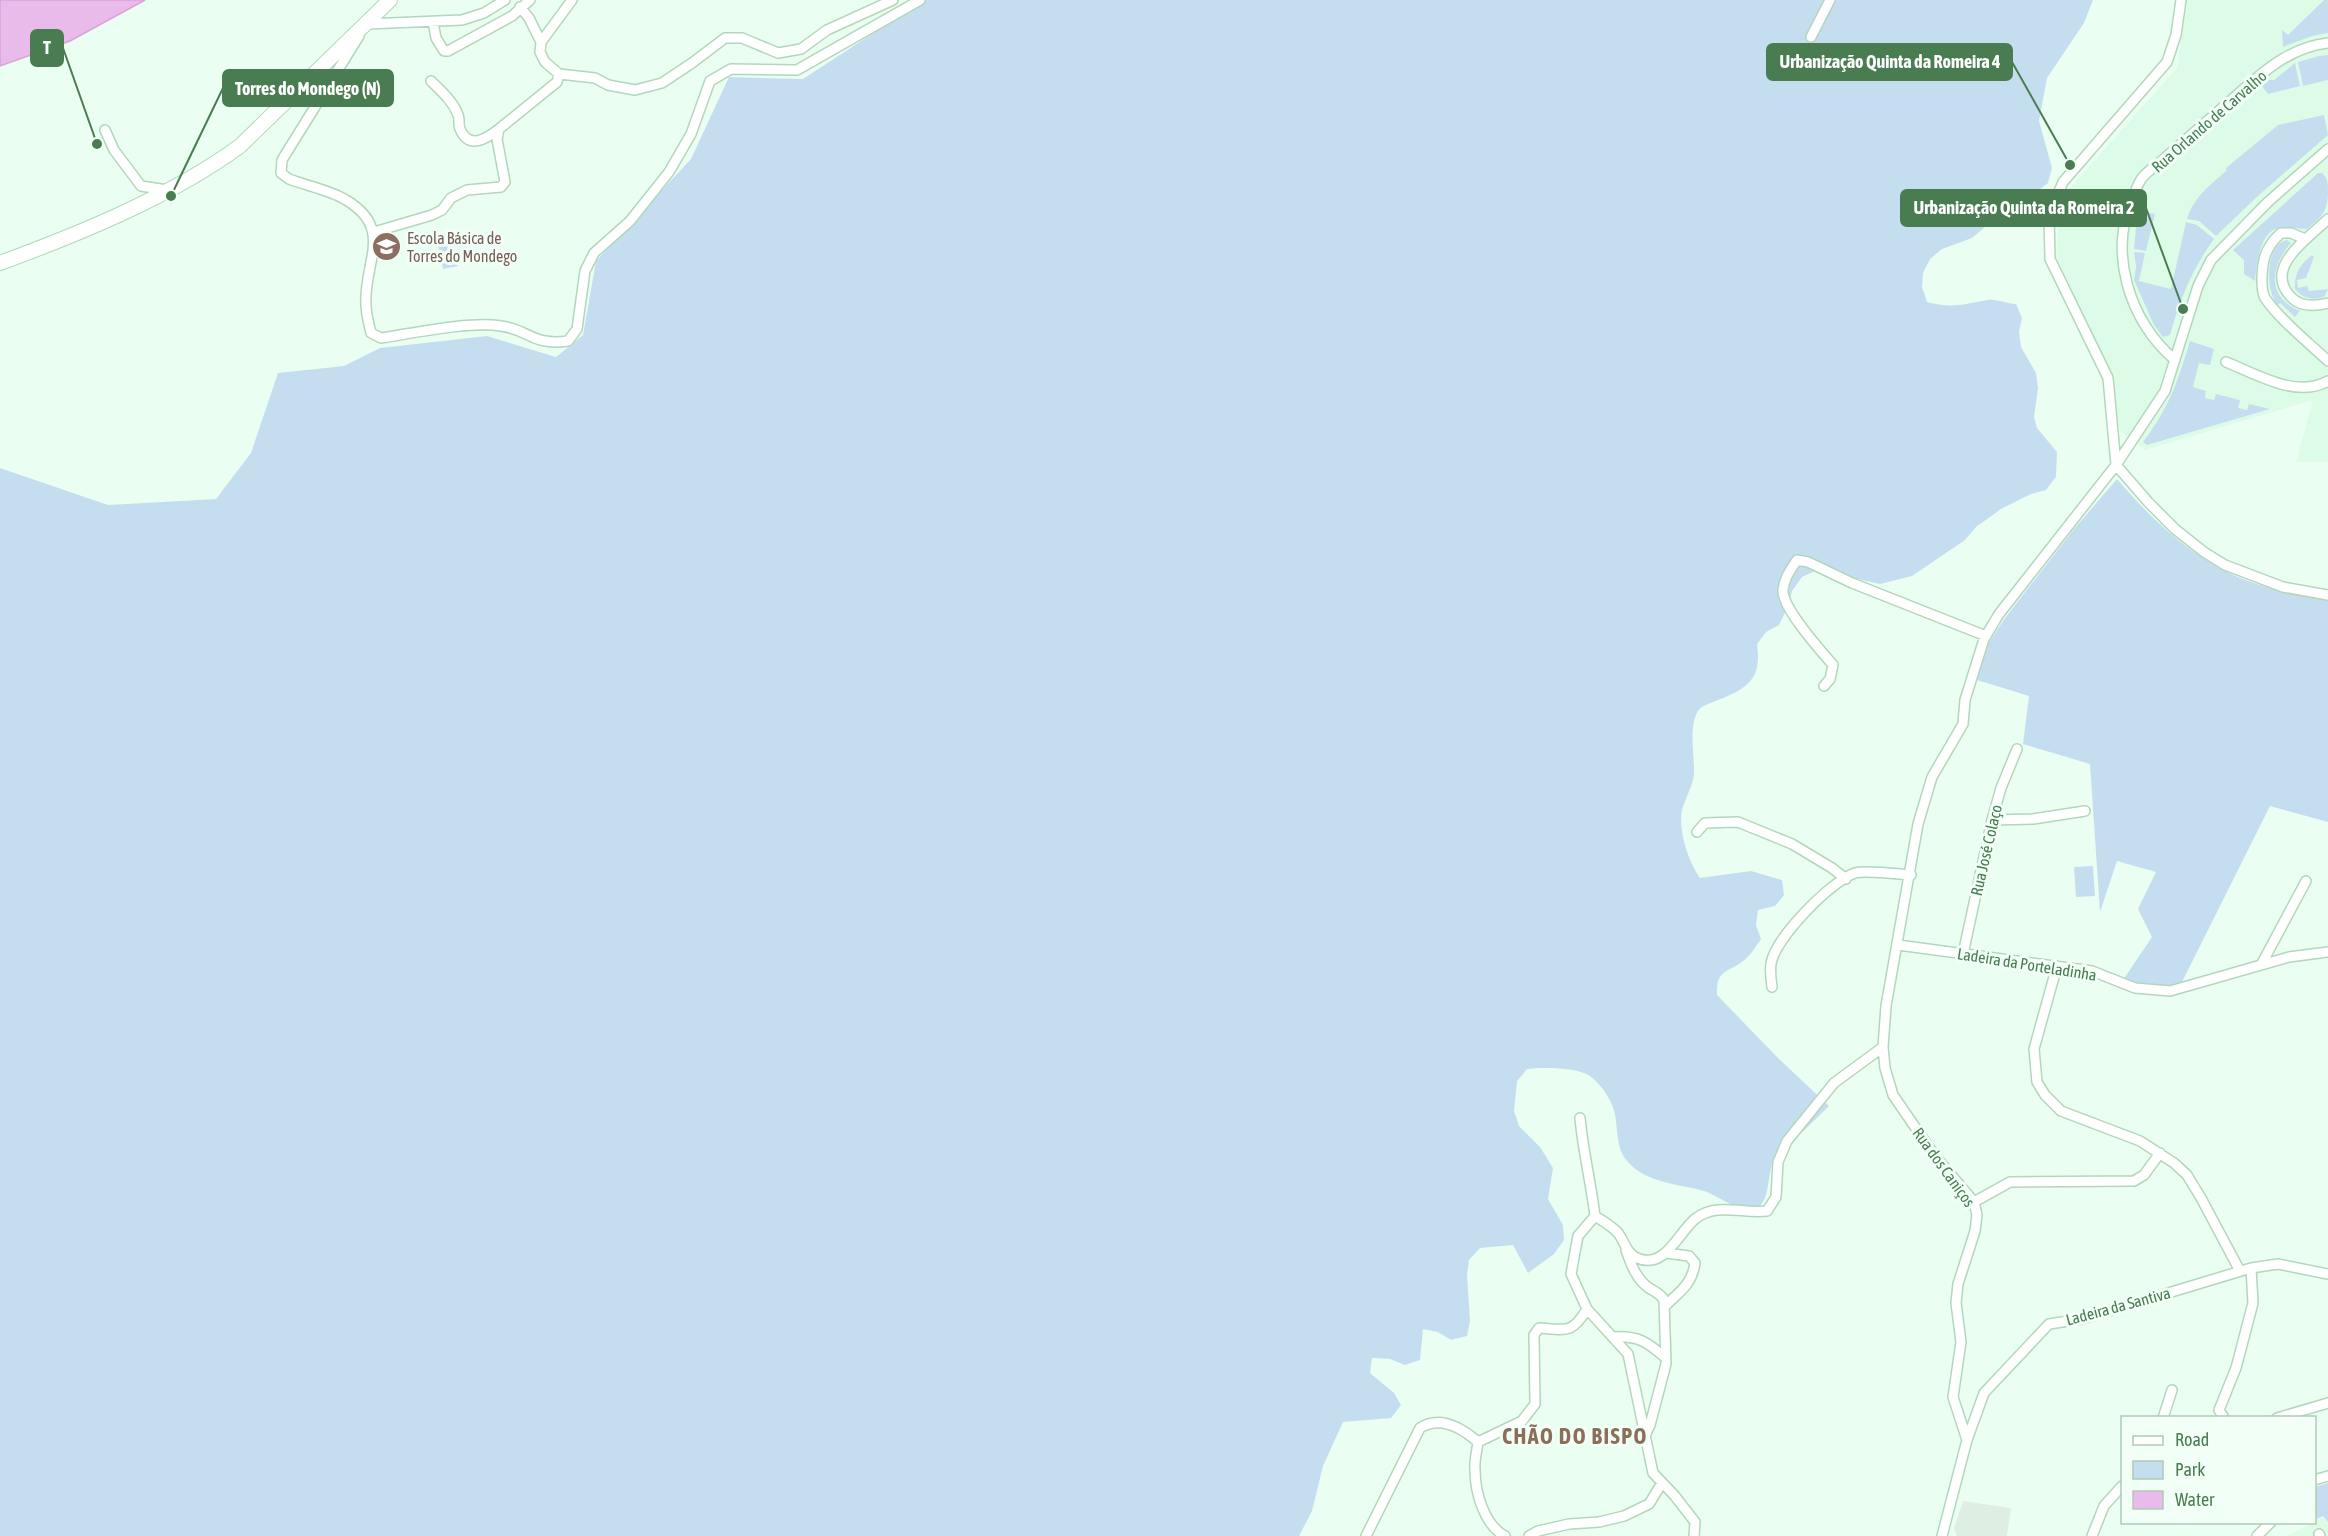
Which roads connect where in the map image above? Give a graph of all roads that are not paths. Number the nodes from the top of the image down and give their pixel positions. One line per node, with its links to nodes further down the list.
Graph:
1 (390, 0): 11 (main road)
2 (505, 0): 10 (street)
3 (530, 0): 9 (street)
4 (572, 0): 13 (street)
5 (893, 0): 15 (street)
6 (920, 0): 22 (street)
7 (1830, 0): 12 (street)
8 (2181, 0): 30 (street)
9 (520, 8): 10 (street); 13 (street)
10 (433, 22): 11 (street)
11 (368, 23): 20 (main road); 22 (street)
12 (1811, 37)
13 (541, 42): 15 (street)
14 (2328, 43): 26 (street, Rua Orlando de Carvalho)
15 (559, 74): 17 (street)
16 (431, 81): 17 (street)
17 (499, 129): 22 (street)
18 (105, 130): 20 (street)
19 (2326, 156): 26 (street, Rua dos Caniços)
20 (167, 190): 24 (main road)
21 (2328, 219): 23 (street)
22 (374, 232)
23 (2305, 239): 25 (street); 27 (street)
24 (0, 263)
25 (2328, 303)
26 (2175, 360): 30 (street, Rua dos Caniços)
27 (2328, 361)
28 (2226, 362): 29 (street)
29 (2328, 381)
30 (2116, 465): 31 (street); 32 (street, Rua dos Caniços)
31 (2328, 595)
32 (1986, 636): 33 (street); 38 (street, Rua dos Caniços)
33 (1824, 686)
34 (2017, 749): 36 (street, Rua José Colaço)
35 (2085, 811): 36 (street)
36 (1992, 820): 43 (street, Rua José Colaço)
37 (1697, 832): 39 (street)
38 (1911, 874): 39 (street); 41 (street, Rua dos Caniços)
39 (1846, 879): 46 (street)
40 (2306, 881): 44 (street)
41 (1898, 945): 43 (street, Ladeira da Porteladinha); 47 (street, Rua dos Caniços)
42 (2328, 952): 44 (street, Ladeira da Porteladinha)
43 (1963, 954): 45 (street, Ladeira da Porteladinha)
44 (2261, 965): 45 (street, Ladeira da Porteladinha)
45 (2056, 966): 49 (street)
46 (1772, 987)
47 (1883, 1047): 50 (street, Rua dos Caniços); 53 (street)
48 (1580, 1118): 51 (street)
49 (2160, 1153): 50 (street); 55 (street)
50 (1974, 1202): 67 (street, Rua dos Caniços)
51 (1595, 1216): 52 (street); 58 (street)
52 (1625, 1248): 53 (street); 57 (street)
53 (1666, 1252): 57 (street)
54 (2251, 1268): 55 (street, Ladeira da Santiva); 56 (street, Ladeira da Santiva); 63 (street)
55 (2240, 1271): 67 (street, Ladeira da Santiva)
56 (2328, 1274)
57 (1665, 1306): 60 (street)
58 (1587, 1309): 59 (street); 68 (street)
59 (1613, 1337): 60 (street); 66 (street)
60 (1666, 1358): 66 (street)
61 (2172, 1390): 64 (street)
62 (2328, 1402): 65 (street)
63 (2221, 1415)
64 (2164, 1416)
65 (2283, 1416)
66 (1645, 1436): 69 (street)
67 (1967, 1440): 76 (street)
68 (1478, 1442): 72 (street); 73 (street)
69 (1662, 1483): 74 (street); 75 (street)
70 (2121, 1487): 77 (street)
71 (2269, 1524): 78 (street)
72 (1366, 1536)
73 (1505, 1536)
74 (1529, 1536)
75 (1694, 1536)
76 (1942, 1536)
77 (2092, 1536)
78 (2257, 1536)

